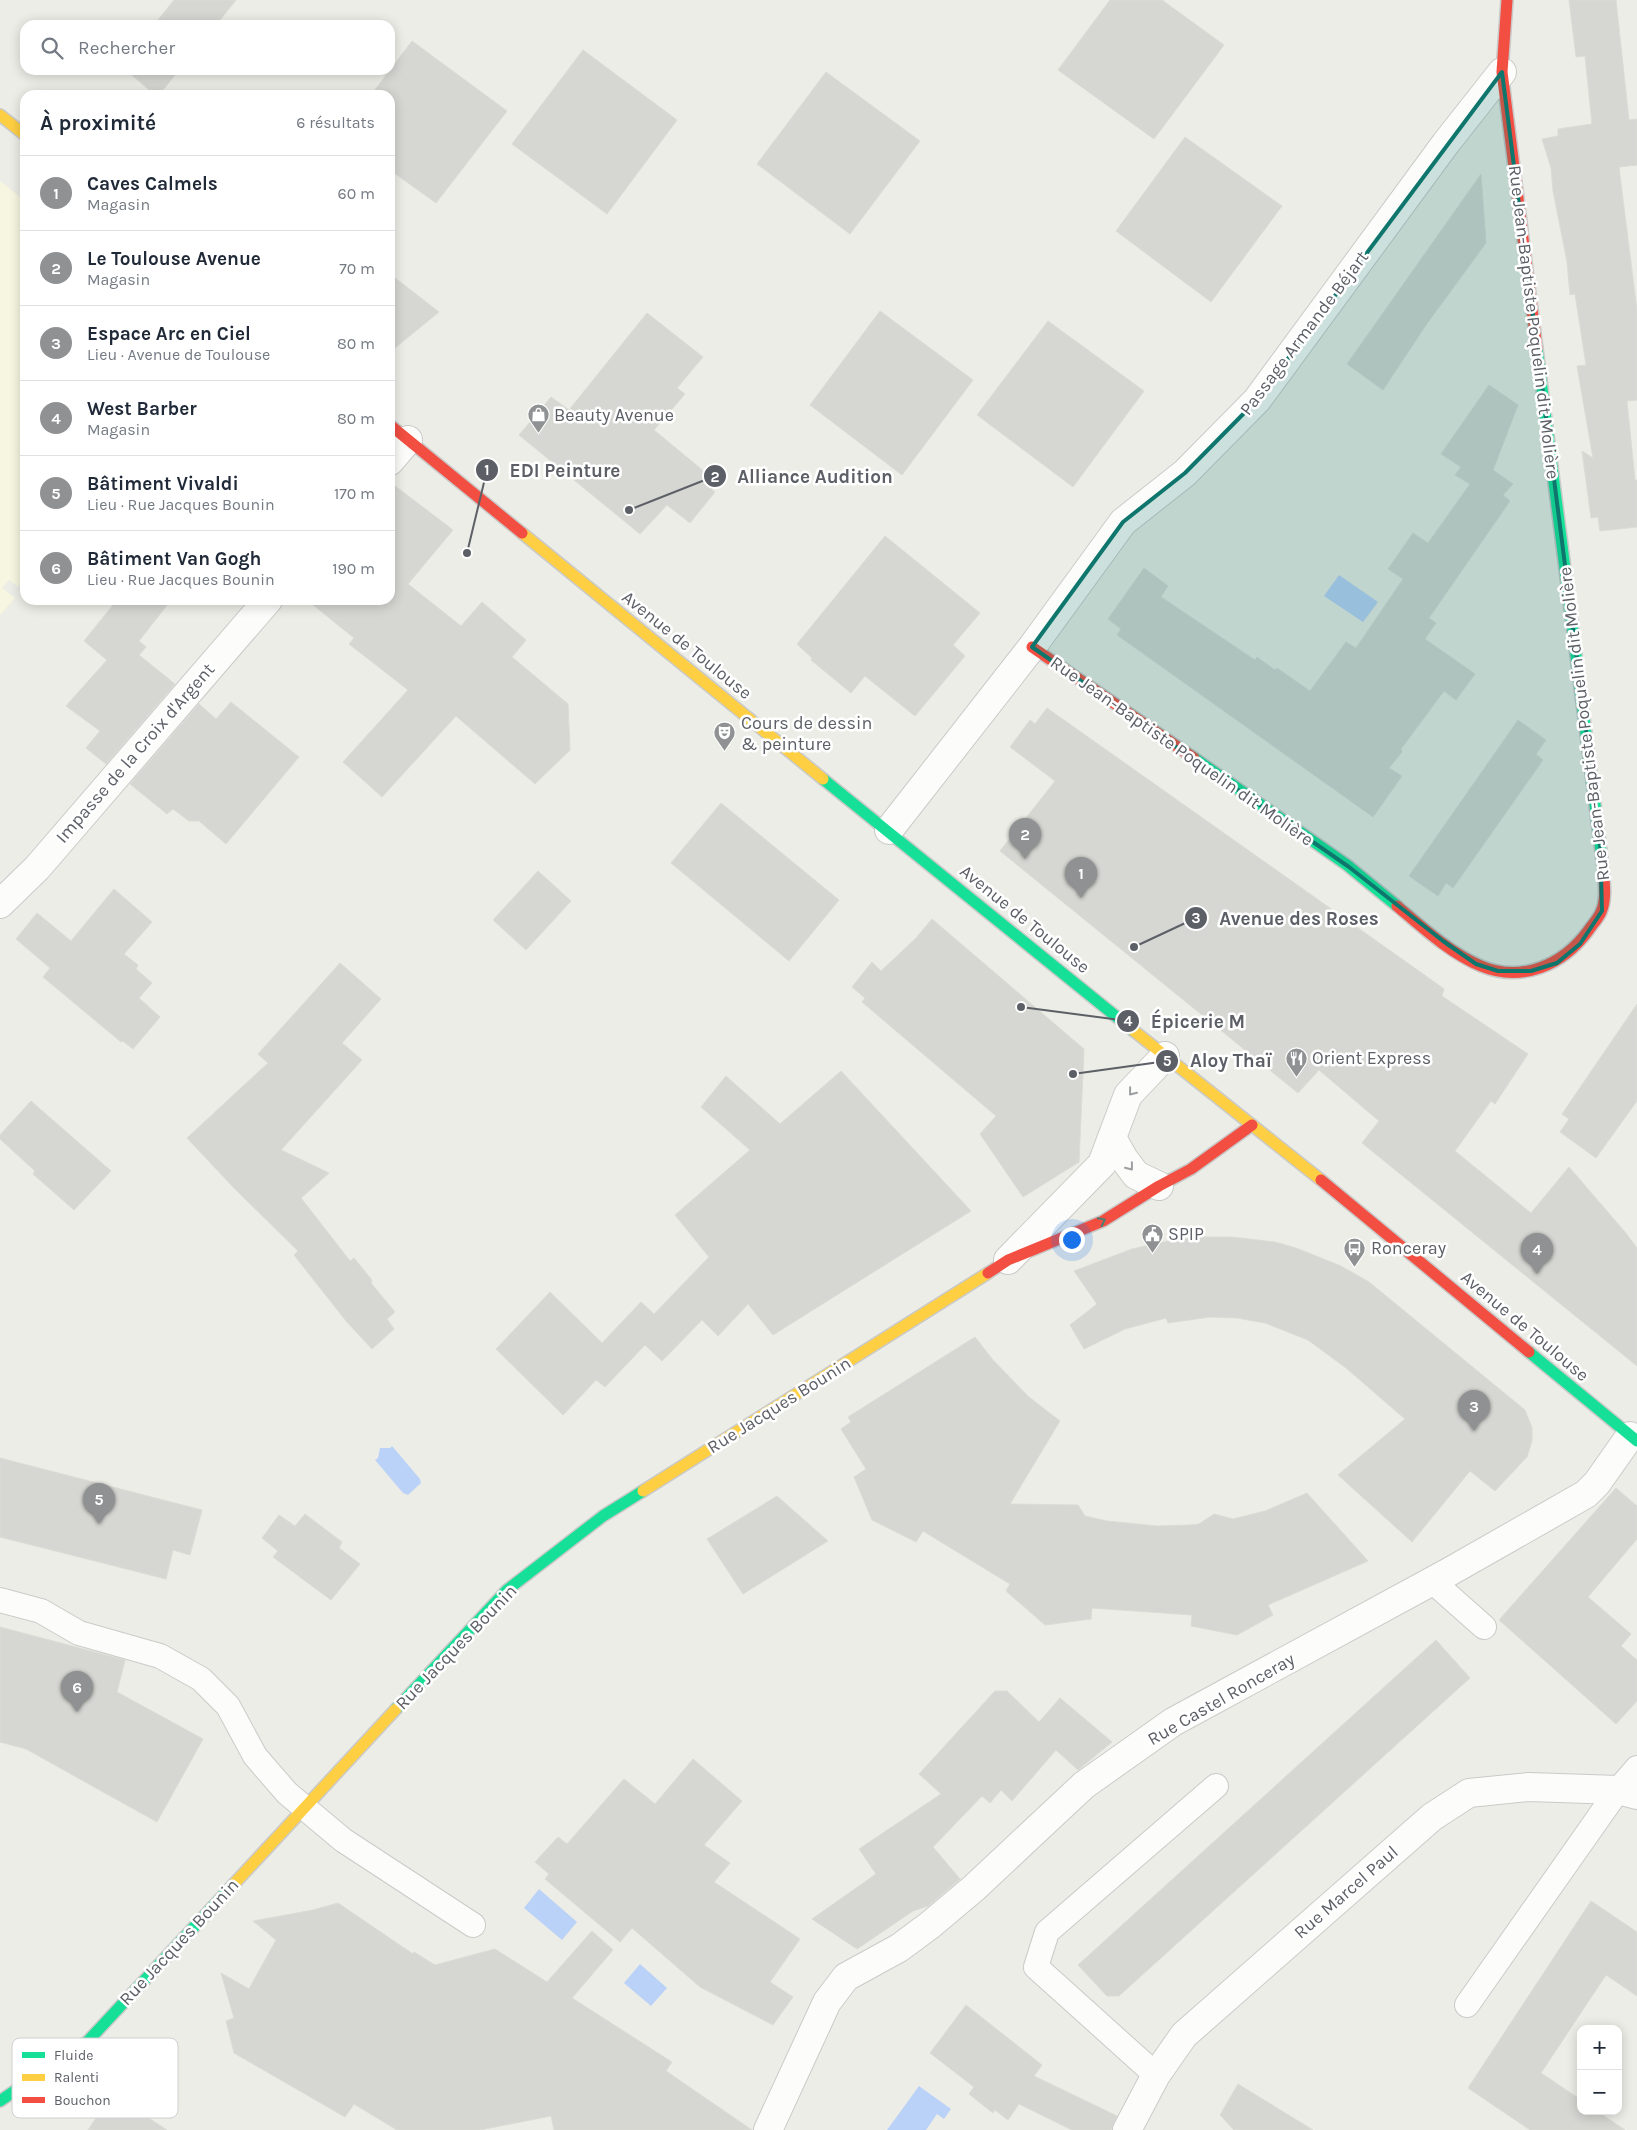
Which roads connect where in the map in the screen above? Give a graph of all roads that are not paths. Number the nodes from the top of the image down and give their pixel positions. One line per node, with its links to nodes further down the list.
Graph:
1 (1507, 0): 2 (street, Rue Jean-Baptiste Poquelin dit Molière)
2 (1502, 72): 8 (street, Passage Armande Béjart); 8 (street, Rue Jean-Baptiste Poquelin dit Molière)
3 (0, 115): 4 (street)
4 (20, 131)
5 (399, 432): 6 (street); 9 (street, Avenue de Toulouse)
6 (395, 445)
7 (264, 605): 10 (street, Impasse de la Croix d'Argent)
8 (1032, 647): 9 (street, Rue Jean-Baptiste Poquelin dit Molière)
9 (889, 830): 11 (street, Avenue de Toulouse)
10 (0, 904)
11 (1165, 1056): 12 (street, Avenue de Toulouse); 13 (street, Rue Jacques Bounin, one-way to 13)
12 (1252, 1125): 14 (street, Rue Jacques Bounin); 16 (street, Avenue de Toulouse)
13 (1112, 1138): 14 (street, one-way to 14); 15 (street, Rue Jacques Bounin)
14 (1158, 1186): 15 (street, Rue Jacques Bounin, one-way to 14)
15 (1008, 1260): 23 (street, Rue Jacques Bounin)
16 (1634, 1439): 17 (street, Rue Castel Ronceray)
17 (1432, 1582): 19 (lane); 30 (street, Rue Castel Ronceray)
18 (0, 1600): 23 (lane)
19 (1484, 1627)
20 (1637, 1768): 22 (lane)
21 (1216, 1786): 27 (lane)
22 (1628, 1793): 25 (lane); 27 (street, Rue Marcel Paul)
23 (305, 1808): 24 (lane); 26 (street, Rue Jacques Bounin)
24 (474, 1925)
25 (1467, 2005)
26 (91, 2038)
27 (1156, 2075): 31 (street, Rue Marcel Paul)
28 (12, 2093): 29 (street, Rue Jacques Bounin)
29 (0, 2101)
30 (768, 2130)
31 (1127, 2130)

